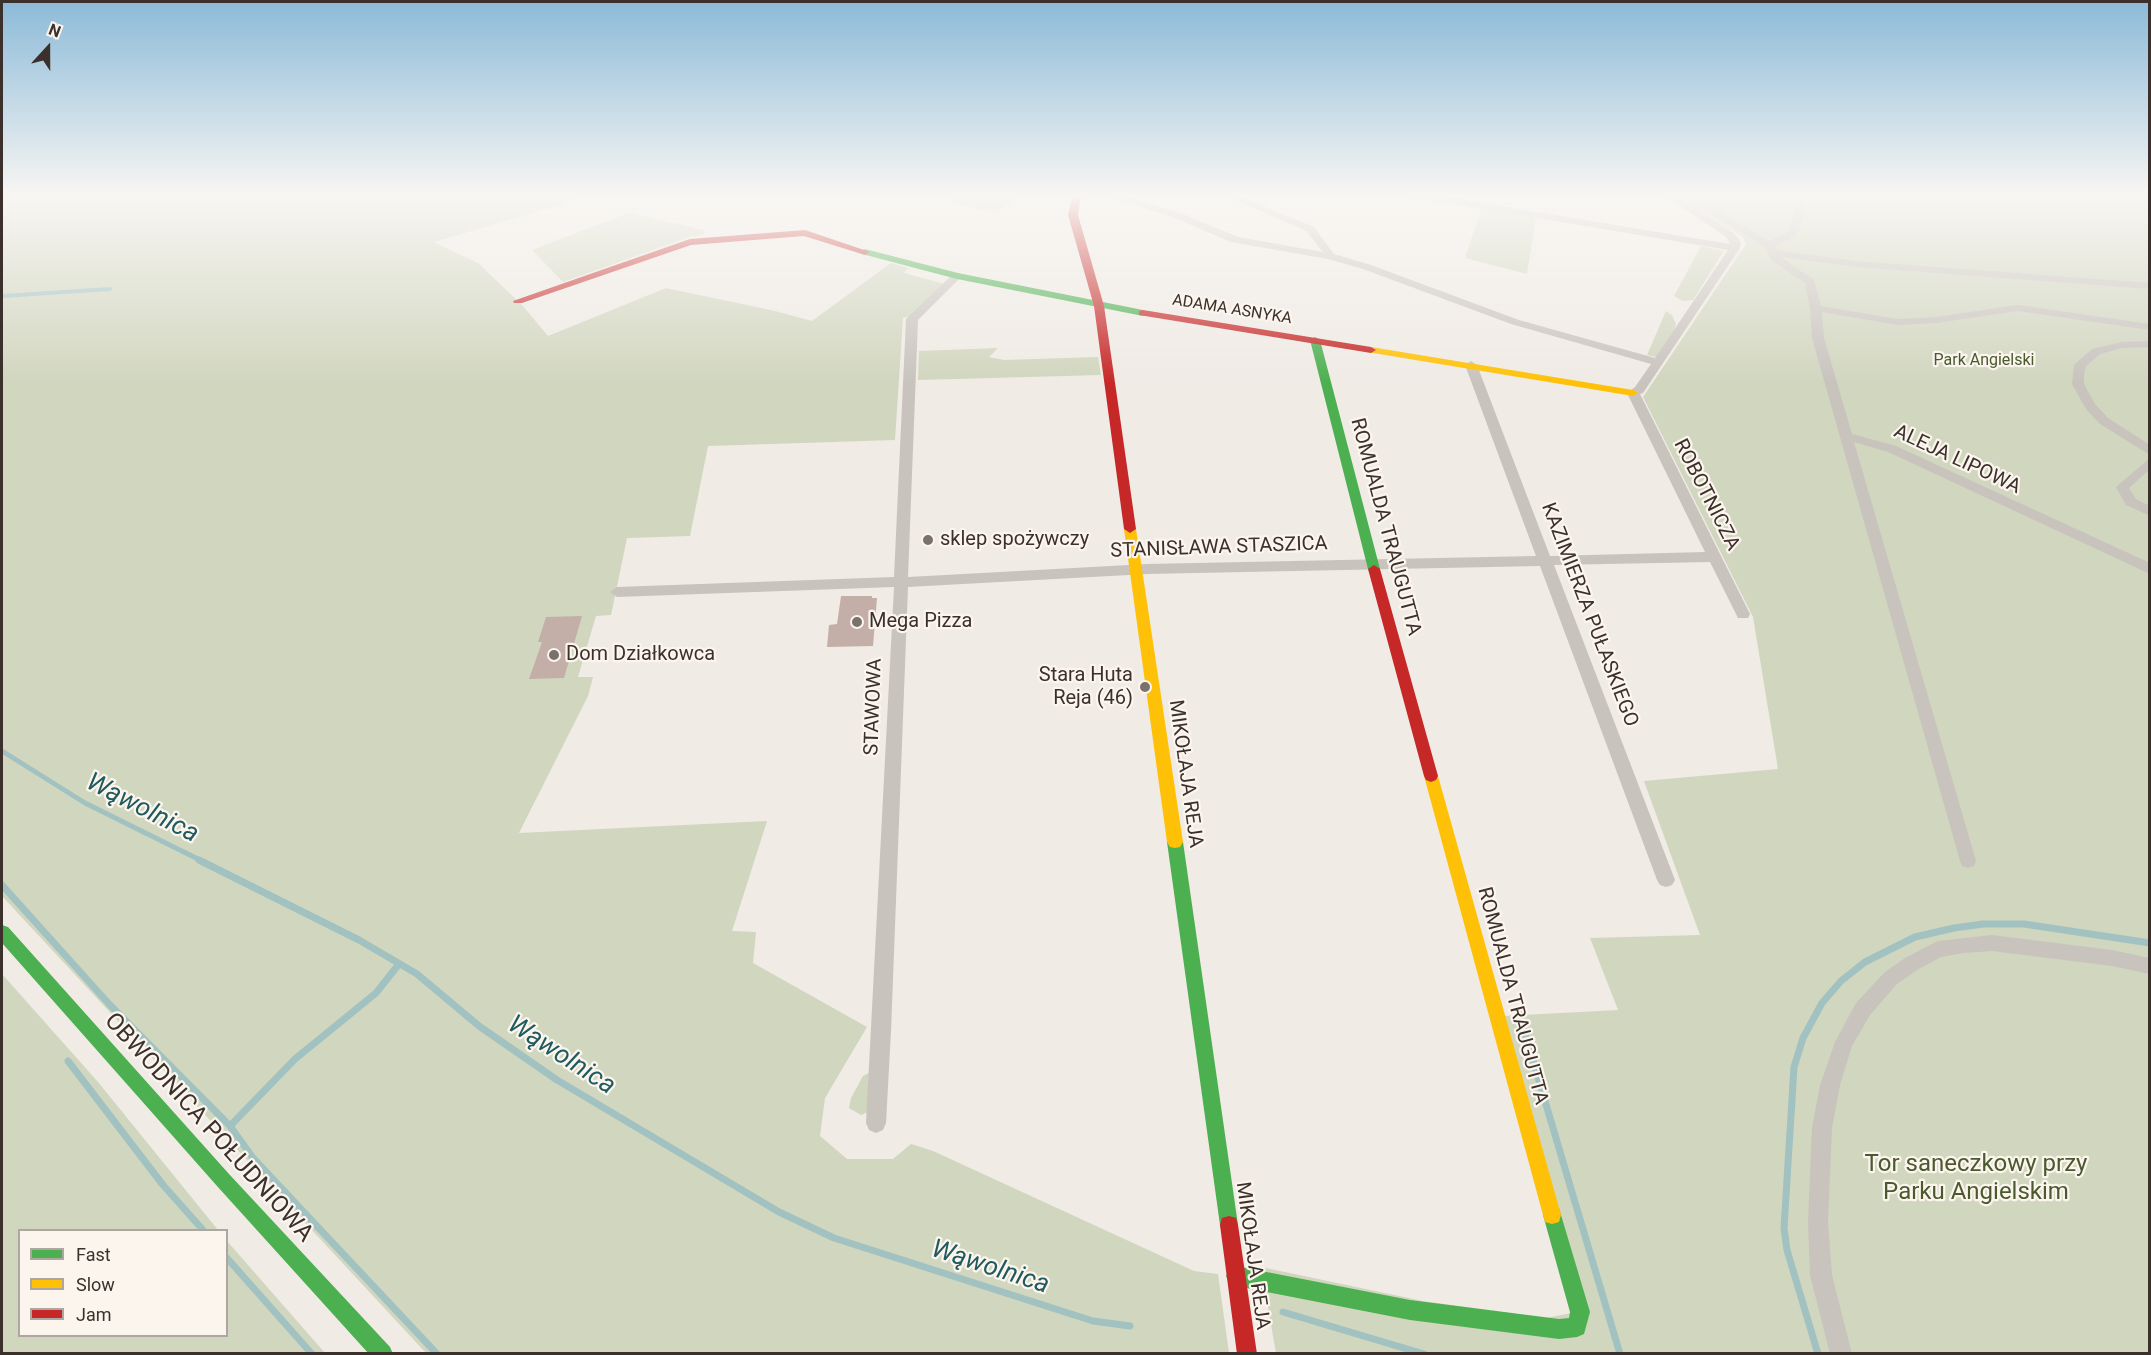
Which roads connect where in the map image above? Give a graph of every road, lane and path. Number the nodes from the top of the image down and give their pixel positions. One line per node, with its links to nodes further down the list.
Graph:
1 (646, 257): 10 (street, ADAMA ASNYKA)
2 (883, 257): 8 (street, ADAMA ASNYKA)
3 (1085, 257): 11 (street, MIKOŁAJA REJA)
4 (1333, 257): 16 (street)
5 (1730, 257): 16 (street)
6 (1775, 257): 12 (street)
7 (1818, 257): 9 (street)
8 (957, 276): 11 (street, ADAMA ASNYKA); 28 (street, STAWOWA)
9 (2150, 286)
10 (518, 301)
11 (1100, 306): 14 (street, ADAMA ASNYKA); 27 (street, MIKOŁAJA REJA)
12 (1816, 308): 13 (street); 19 (street)
13 (2150, 327)
14 (1315, 340): 17 (street, ADAMA ASNYKA); 25 (street, ROMUALDA TRAUGUTTA)
15 (2150, 344): 20 (street)
16 (1657, 362): 18 (street)
17 (1471, 365): 18 (street, ADAMA ASNYKA); 24 (street, KAZIMIERZA PUŁASKIEGO)
18 (1633, 393): 23 (street, ROBOTNICZA)
19 (1846, 436): 26 (street, ALEJA LIPOWA); 31 (street)
20 (2150, 451)
21 (2150, 462): 22 (street)
22 (2150, 512)
23 (1715, 557): 24 (street, STANISŁAWA STASZICA); 30 (street, ROBOTNICZA)
24 (1546, 562): 25 (street, STANISŁAWA STASZICA); 32 (street, KAZIMIERZA PUŁASKIEGO)
25 (1373, 564): 27 (street, STANISŁAWA STASZICA); 36 (street, ROMUALDA TRAUGUTTA)
26 (2150, 569)
27 (1137, 570): 28 (street, STANISŁAWA STASZICA); 36 (street, MIKOŁAJA REJA)
28 (900, 582): 29 (street, STANISŁAWA STASZICA); 35 (street, STAWOWA)
29 (617, 592)
30 (1743, 614)
31 (1968, 861)
32 (1666, 880)
33 (2, 932): 37 (street, OBWODNICA POŁUDNIOWA)
34 (2150, 966): 39 (street)
35 (876, 1123)
36 (1236, 1276): 38 (street, MIKOŁAJA REJA)
37 (383, 1353)
38 (1247, 1353)
39 (1841, 1353)

